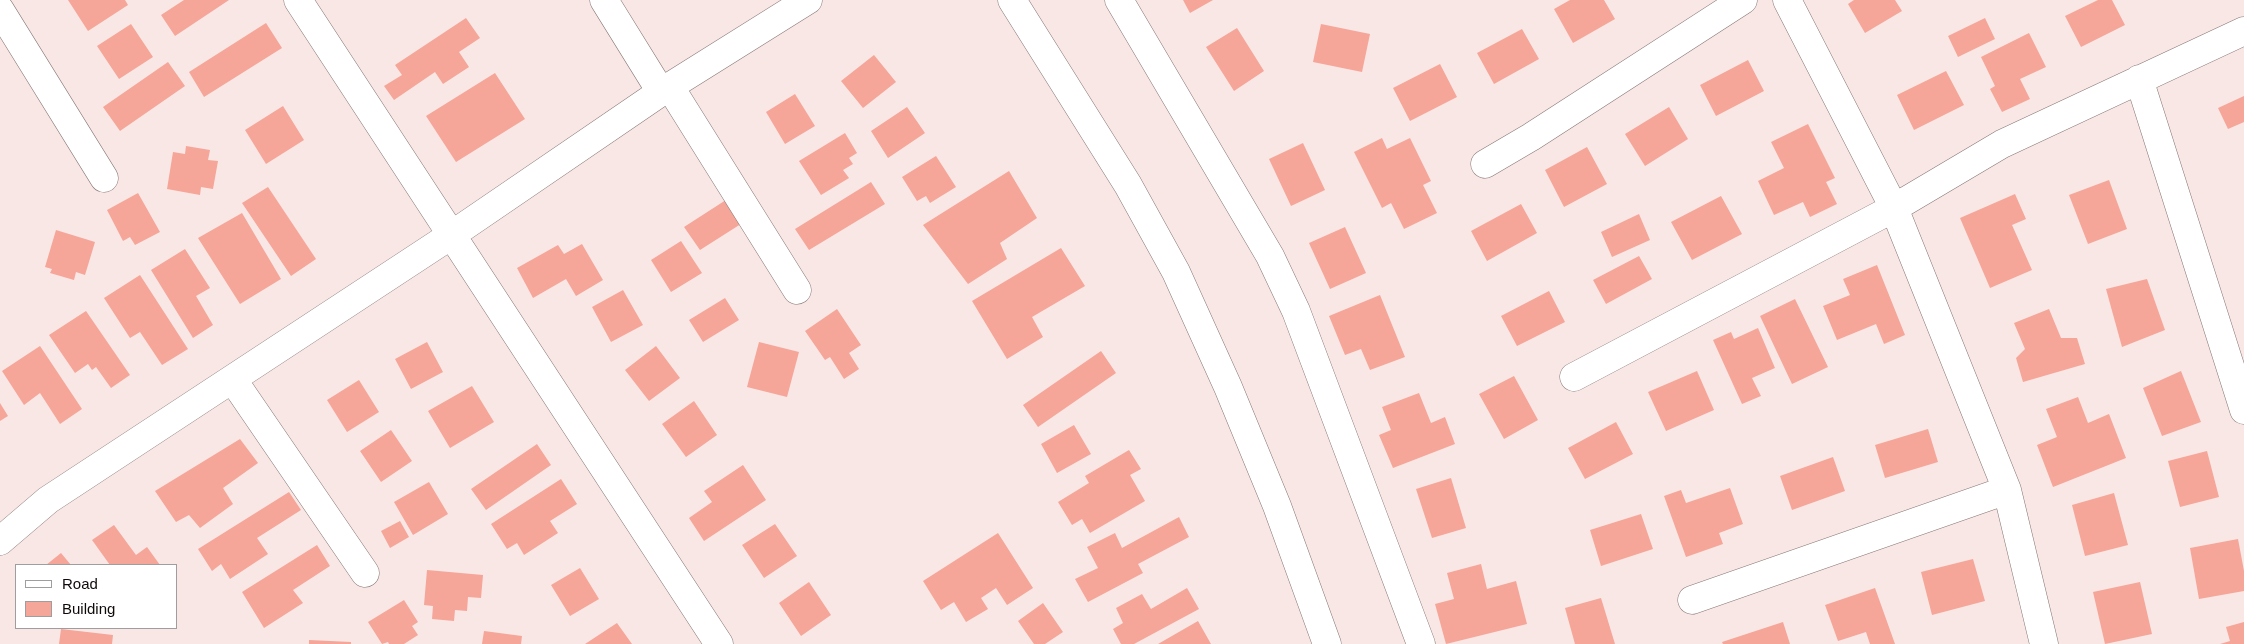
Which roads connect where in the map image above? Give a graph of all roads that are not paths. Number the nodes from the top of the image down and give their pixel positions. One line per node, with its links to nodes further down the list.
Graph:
1 (298, 0): 15 (street)
2 (604, 0): 11 (street)
3 (808, 0): 11 (street)
4 (1012, 0): 25 (street)
5 (1119, 0): 26 (street)
6 (1743, 0): 12 (street)
7 (1787, 0): 14 (street)
8 (0, 10): 13 (street)
9 (2244, 31): 10 (street)
10 (2139, 78): 14 (street); 19 (street)
11 (665, 89): 15 (street); 16 (street)
12 (1485, 164)
13 (104, 178)
14 (1894, 208): 17 (street); 20 (street)
15 (452, 234): 18 (street); 24 (street)
16 (798, 290)
17 (1574, 377)
18 (233, 380): 21 (street); 22 (street)
19 (2244, 410)
20 (2007, 490): 23 (street); 27 (street)
21 (0, 541)
22 (365, 573)
23 (1692, 600)
24 (719, 644)
25 (1326, 644)
26 (1421, 644)
27 (2044, 644)

